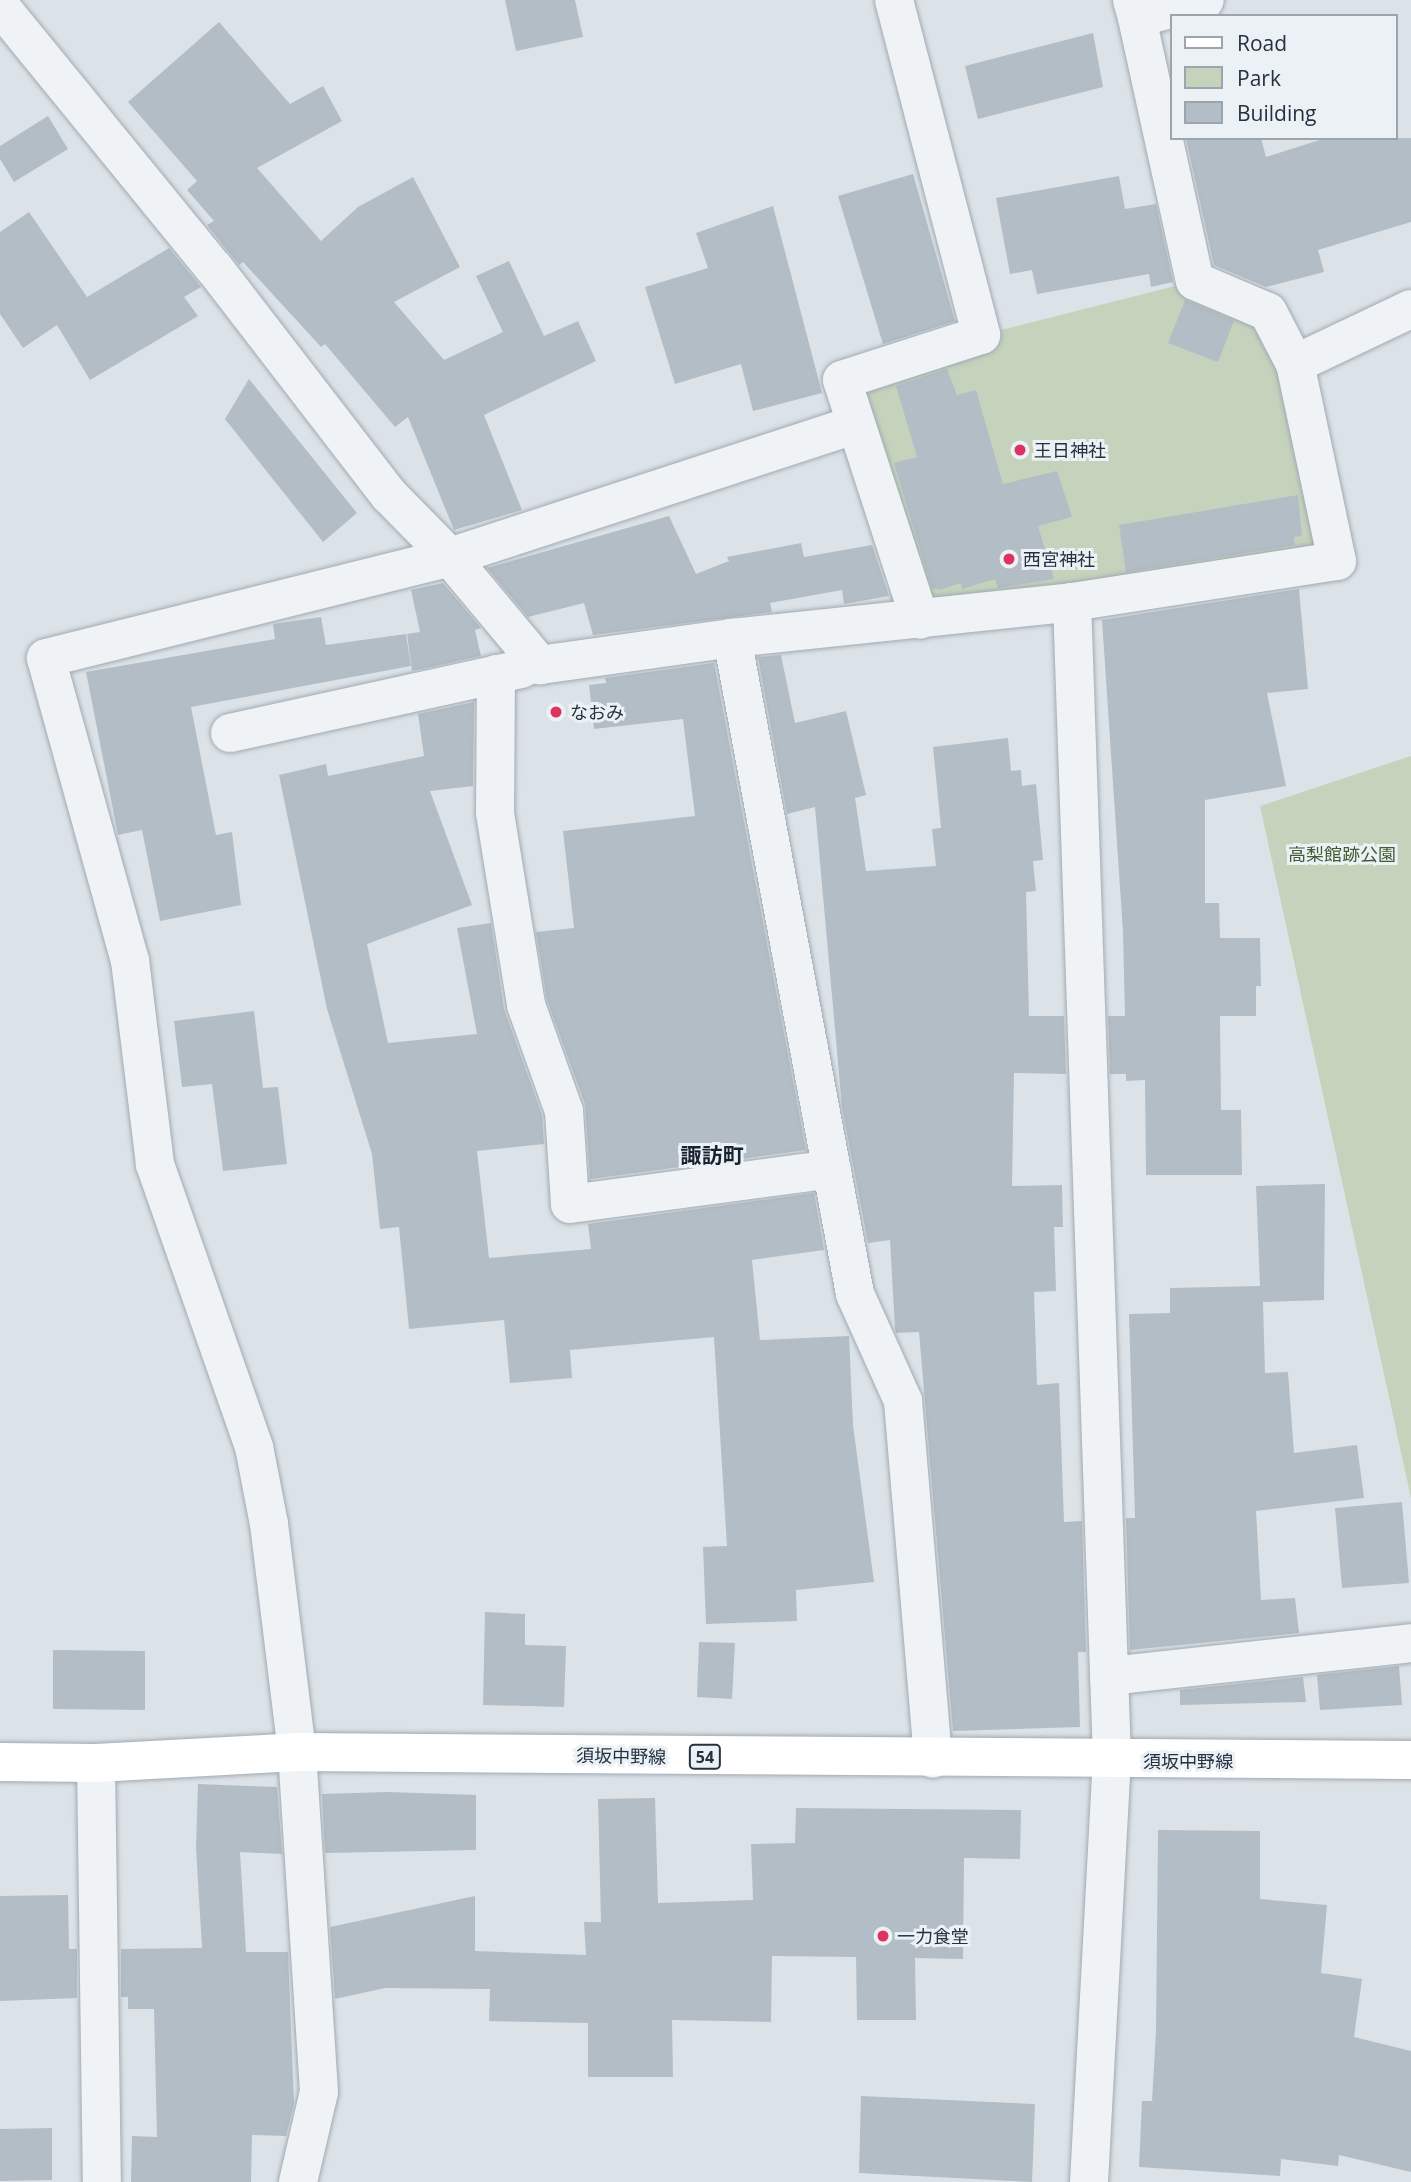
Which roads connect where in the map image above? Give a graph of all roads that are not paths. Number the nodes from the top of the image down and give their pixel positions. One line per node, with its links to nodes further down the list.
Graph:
1 (894, 0): 7 (street)
2 (1205, 0): 4 (street)
3 (0, 6): 8 (street)
4 (1135, 9): 6 (street)
5 (1411, 309): 6 (street)
6 (1295, 363): 9 (street)
7 (856, 424): 8 (street); 10 (street)
8 (450, 557): 12 (street); 18 (street)
9 (1072, 602): 10 (street); 17 (street)
10 (920, 620): 11 (street)
11 (732, 638): 12 (street); 15 (street)
12 (540, 665): 13 (street)
13 (496, 674): 14 (street); 15 (street)
14 (230, 733)
15 (832, 1169): 19 (street)
16 (1411, 1643): 17 (street)
17 (1109, 1676): 21 (street)
18 (298, 1752): 19 (main road, 須坂中野線 / 54); 23 (main road, 須坂中野線 / 54); 25 (street)
19 (933, 1759): 21 (main road, 須坂中野線 / 54)
20 (1411, 1760): 21 (main road, 須坂中野線 / 54)
21 (1112, 1761): 26 (street)
22 (0, 1762): 23 (main road, 須坂中野線 / 54)
23 (96, 1763): 24 (street)
24 (102, 2182)
25 (298, 2182)
26 (1089, 2182)

